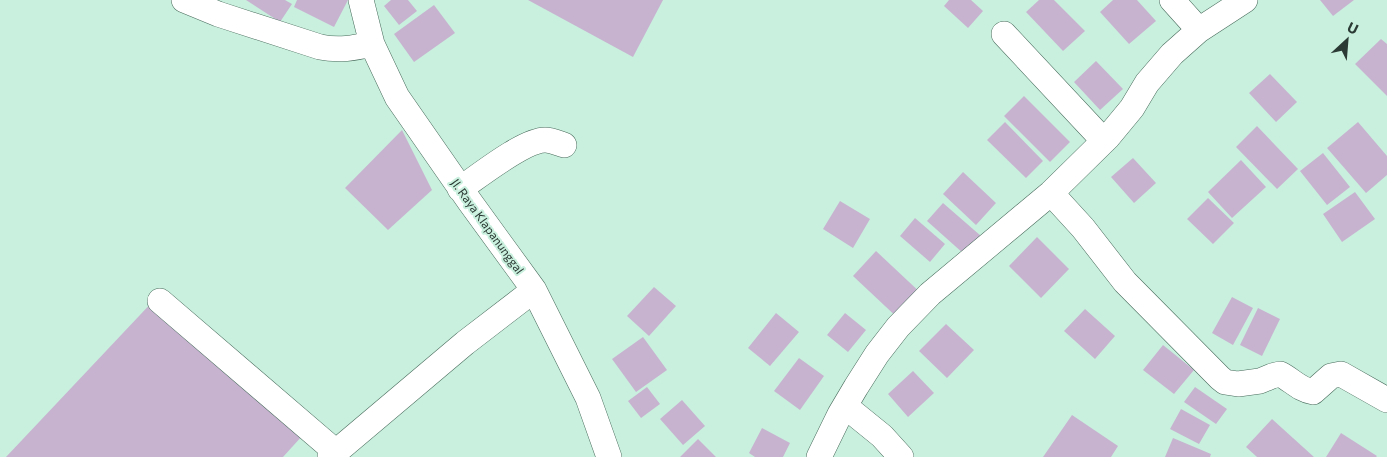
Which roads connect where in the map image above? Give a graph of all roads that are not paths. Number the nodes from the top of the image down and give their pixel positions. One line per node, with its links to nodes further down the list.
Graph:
1 (184, 0): 7 (street)
2 (361, 0): 7 (street, Jl. Raya Klapanunggal)
3 (1172, 0): 5 (street)
4 (1245, 0): 5 (street)
5 (1198, 30): 8 (street)
6 (1004, 34): 8 (street)
7 (372, 44): 10 (street, Jl. Raya Klapanunggal)
8 (1104, 141): 11 (street)
9 (564, 145): 10 (street)
10 (460, 189): 12 (street, Jl. Raya Klapanunggal)
11 (1051, 193): 14 (street); 15 (street)
12 (534, 290): 16 (street); 17 (street, Jl. Raya Klapanunggal)
13 (160, 301): 16 (street)
14 (1387, 400)
15 (845, 406): 18 (street); 19 (street)
16 (333, 454)
17 (608, 457)
18 (819, 457)
19 (901, 457)

